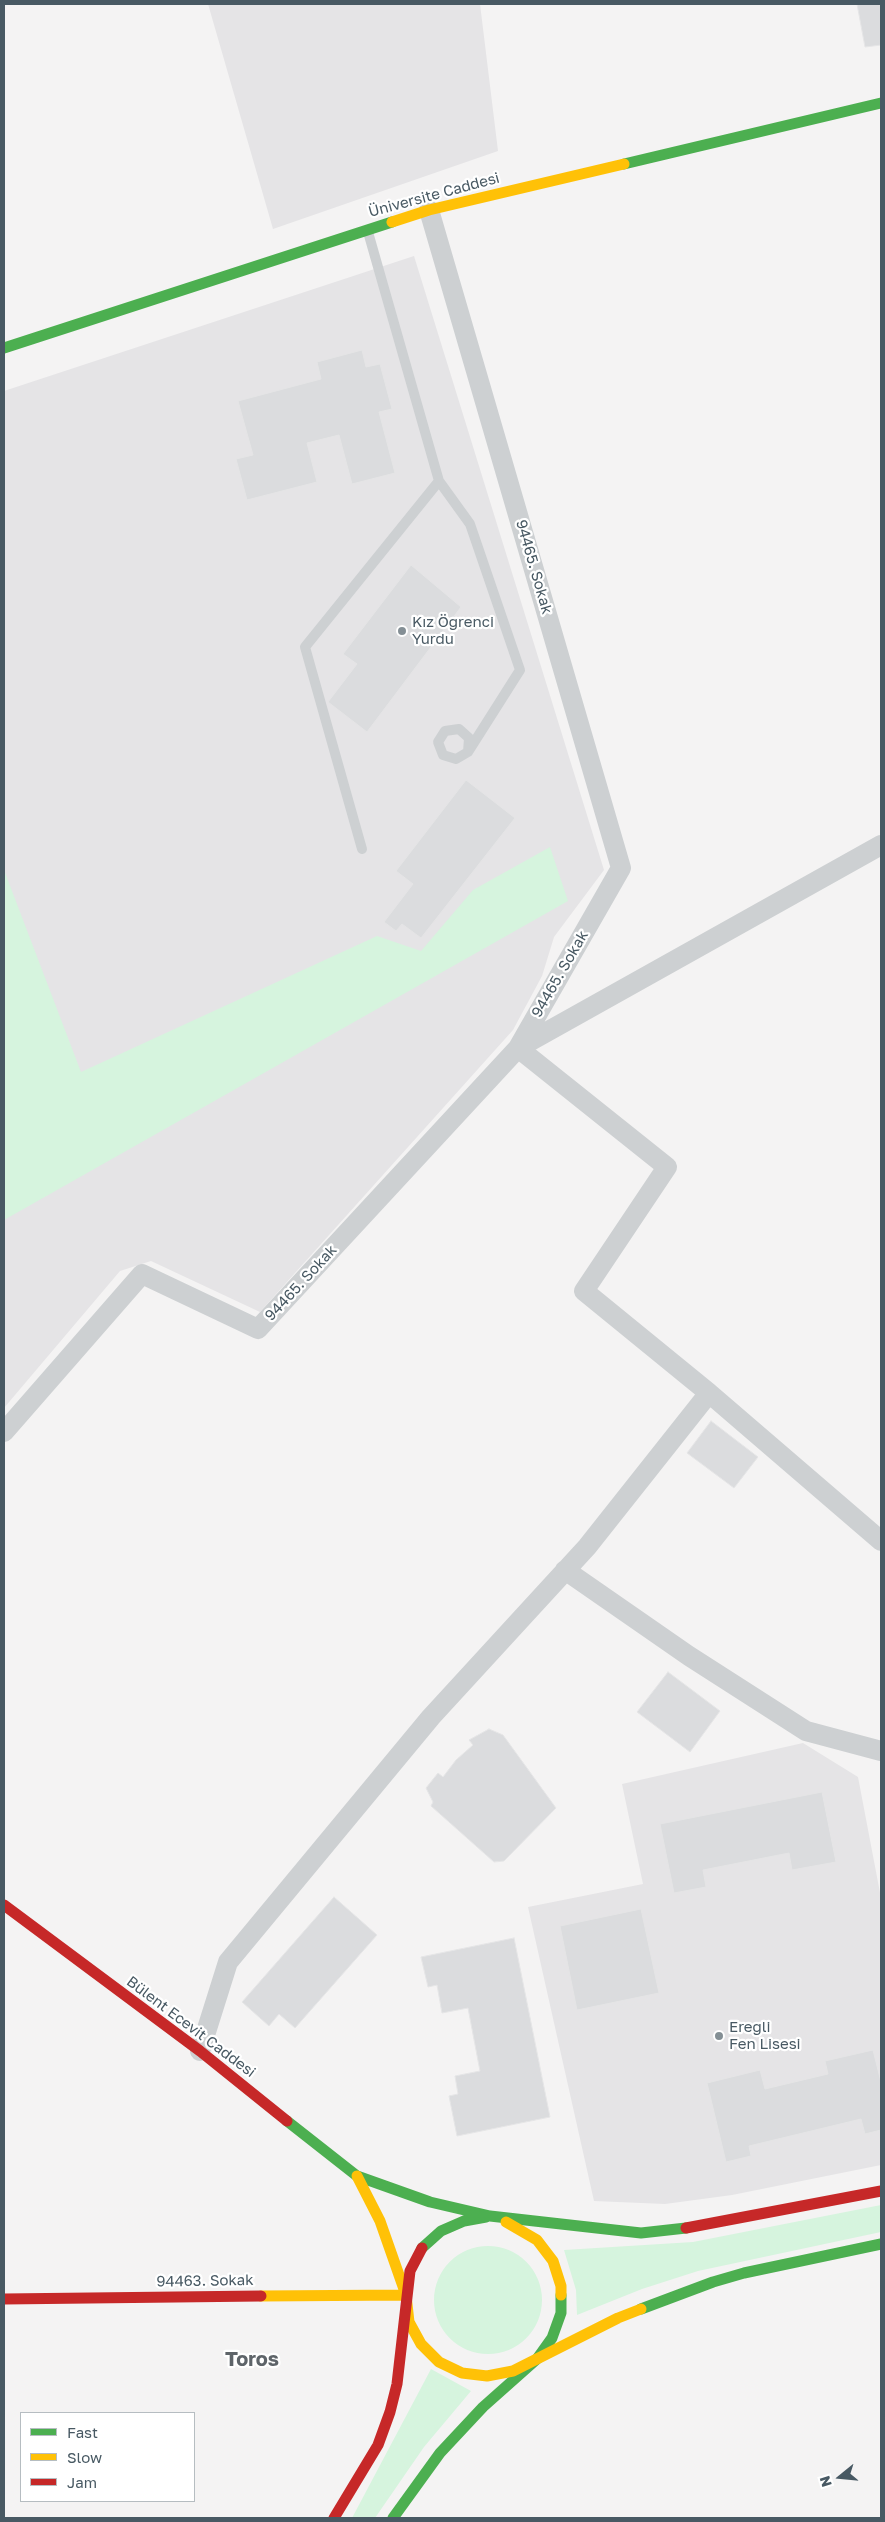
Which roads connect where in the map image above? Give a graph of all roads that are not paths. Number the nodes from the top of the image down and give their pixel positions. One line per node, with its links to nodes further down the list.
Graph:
1 (881, 103): 2 (street, Üniversite Caddesi)
2 (429, 210): 3 (street, Üniversite Caddesi); 9 (street, 94465. Sokak)
3 (367, 229): 4 (street, Üniversite Caddesi); 5 (lane)
4 (4, 348)
5 (439, 481): 6 (lane); 8 (lane)
6 (468, 752)
7 (881, 845): 9 (street)
8 (362, 849)
9 (518, 1048): 10 (street); 11 (street, 94465. Sokak)
10 (708, 1393): 12 (street); 13 (street)
11 (4, 1432)
12 (881, 1541)
13 (565, 1570): 14 (street); 16 (street)
14 (881, 1751)
15 (4, 1905): 16 (street, Bülent Ecevit Caddesi)
16 (200, 2051): 17 (street, Bülent Ecevit Caddesi)
17 (357, 2176): 19 (street, Bülent Ecevit Caddesi); 21 (street, Bülent Ecevit Caddesi)
18 (881, 2191): 19 (street)
19 (490, 2216): 21 (street); 23 (street)
20 (881, 2244): 23 (street)
21 (406, 2295): 22 (street, 94463. Sokak); 23 (street); 24 (street)
22 (7, 2304)
23 (537, 2359): 25 (street)
24 (334, 2518)
25 (393, 2518)

